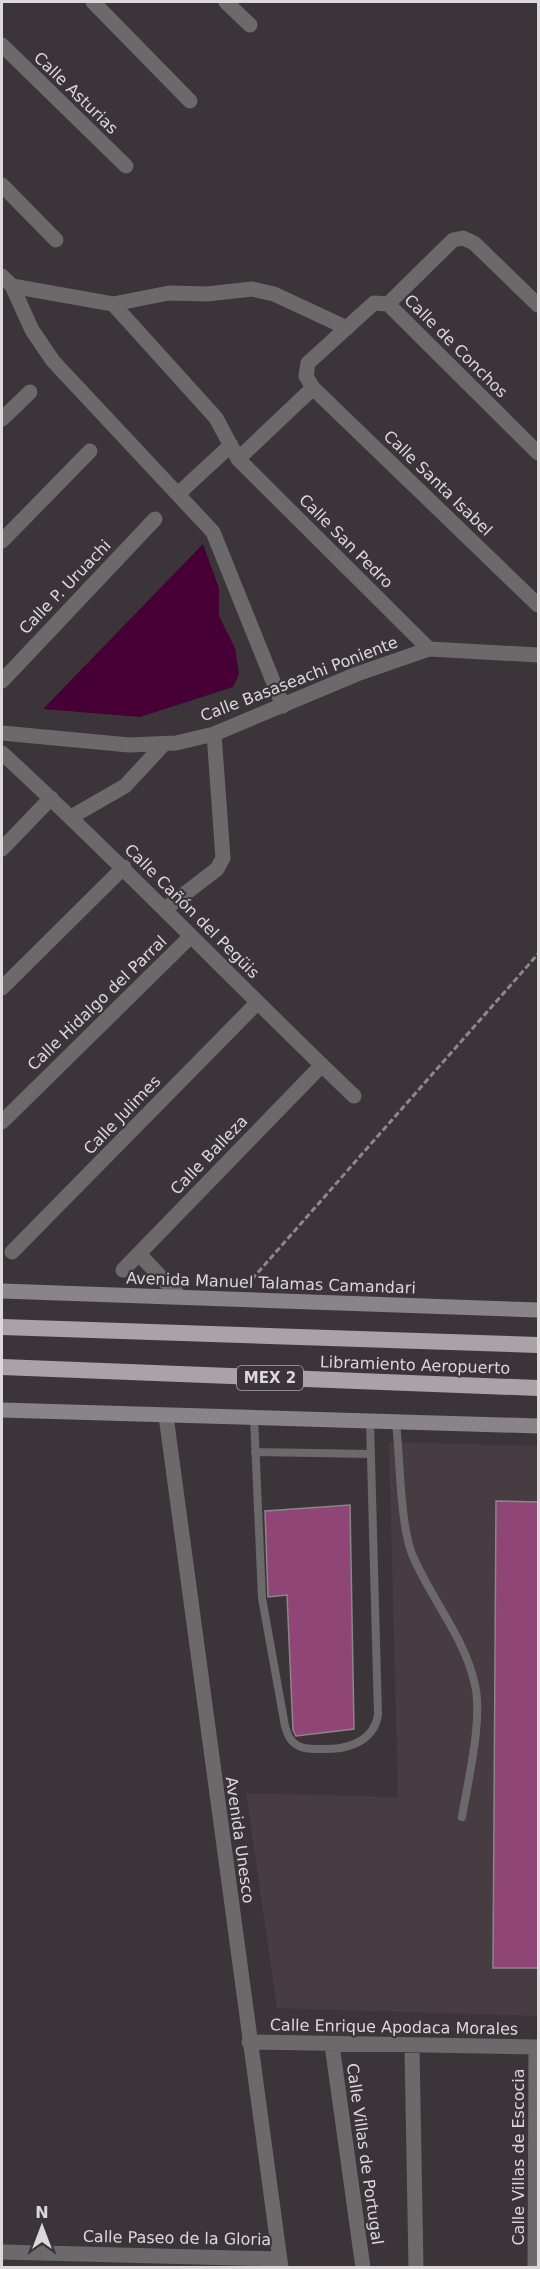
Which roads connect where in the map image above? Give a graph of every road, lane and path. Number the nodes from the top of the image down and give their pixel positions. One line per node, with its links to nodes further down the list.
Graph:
1 (93, 2): 5 (street)
2 (226, 2): 3 (street)
3 (250, 25)
4 (2, 45): 6 (street, Calle Asturias)
5 (190, 101)
6 (126, 166)
7 (2, 185): 8 (street)
8 (56, 240)
9 (7, 281): 10 (street); 20 (street)
10 (113, 304): 13 (street); 18 (street, Calle San Pedro)
11 (388, 304): 12 (street, Calle de Conchos); 13 (street); 19 (street, Calle de Conchos)
12 (538, 305)
13 (347, 328): 14 (street)
14 (313, 388): 18 (street); 23 (street, Calle Santa Isabel)
15 (30, 392): 16 (street)
16 (2, 419)
17 (90, 451): 22 (street)
18 (234, 452): 20 (street); 24 (street, Calle San Pedro)
19 (538, 453)
20 (178, 494): 27 (street)
21 (155, 519): 26 (street, Calle P. Uruachi)
22 (2, 540)
23 (538, 605)
24 (429, 649): 25 (street, Calle Basaseachi Poniente); 27 (street, Calle Basaseachi Poniente)
25 (538, 655)
26 (2, 681)
27 (283, 706): 29 (street, Calle Basaseachi Poniente)
28 (2, 734): 30 (street, Calle Basaseachi Poniente)
29 (214, 734): 30 (street, Calle Basaseachi Poniente); 36 (street)
30 (164, 744): 33 (street)
31 (2, 753): 32 (street, Calle Cañón del Pegüis)
32 (51, 798): 33 (street, Calle Cañón del Pegüis); 34 (street)
33 (71, 817): 35 (street, Calle Cañón del Pegüis)
34 (2, 849)
35 (124, 867): 36 (street, Calle Cañón del Pegüis); 39 (street)
36 (165, 909): 37 (street, Calle Cañón del Pegüis)
37 (191, 936): 40 (street, Calle Cañón del Pegüis); 43 (street, Calle Hidalgo del Parral)
38 (538, 954): 49 (path)
39 (2, 988)
40 (257, 1003): 41 (street, Calle Cañón del Pegüis); 44 (street, Calle Julimes)
41 (322, 1065): 42 (street, Calle Cañón del Pegüis); 45 (street, Calle Balleza)
42 (354, 1096)
43 (2, 1122)
44 (12, 1252)
45 (139, 1254): 46 (street, Calle Balleza); 48 (street)
46 (123, 1270)
47 (2, 1291): 48 (main road, Avenida Manuel Talamas Camandari)
48 (180, 1297): 49 (main road, Avenida Manuel Talamas Camandari)
49 (234, 1300): 50 (main road, Avenida Manuel Talamas Camandari)
50 (538, 1310)
51 (2, 1327): 52 (highway, Libramiento Aeropuerto)
52 (538, 1345)
53 (2, 1367): 54 (highway, Libramiento Aeropuerto / MEX 2)
54 (538, 1388)
55 (2, 1410): 56 (main road)
56 (166, 1416): 57 (main road); 64 (street, Avenida Unesco)
57 (254, 1418): 58 (main road); 61 (lane)
58 (370, 1422): 59 (main road); 62 (lane)
59 (396, 1422): 60 (main road); 63 (lane)
60 (538, 1426)
61 (255, 1452): 62 (lane); 62 (lane)
62 (370, 1454)
63 (462, 1817)
64 (249, 2042): 65 (street, Calle Enrique Apodaca Morales); 70 (street, Avenida Unesco)
65 (332, 2045): 66 (street, Calle Enrique Apodaca Morales); 71 (street, Calle Villas de Portugal)
66 (412, 2047): 67 (street, Calle Enrique Apodaca Morales); 72 (street)
67 (537, 2047): 73 (street, Calle Villas de Escocia)
68 (2, 2252): 69 (street, Calle Paseo de la Gloria)
69 (110, 2261): 70 (street, Calle Paseo de la Gloria)
70 (280, 2263)
71 (363, 2268)
72 (416, 2268)
73 (535, 2268)

